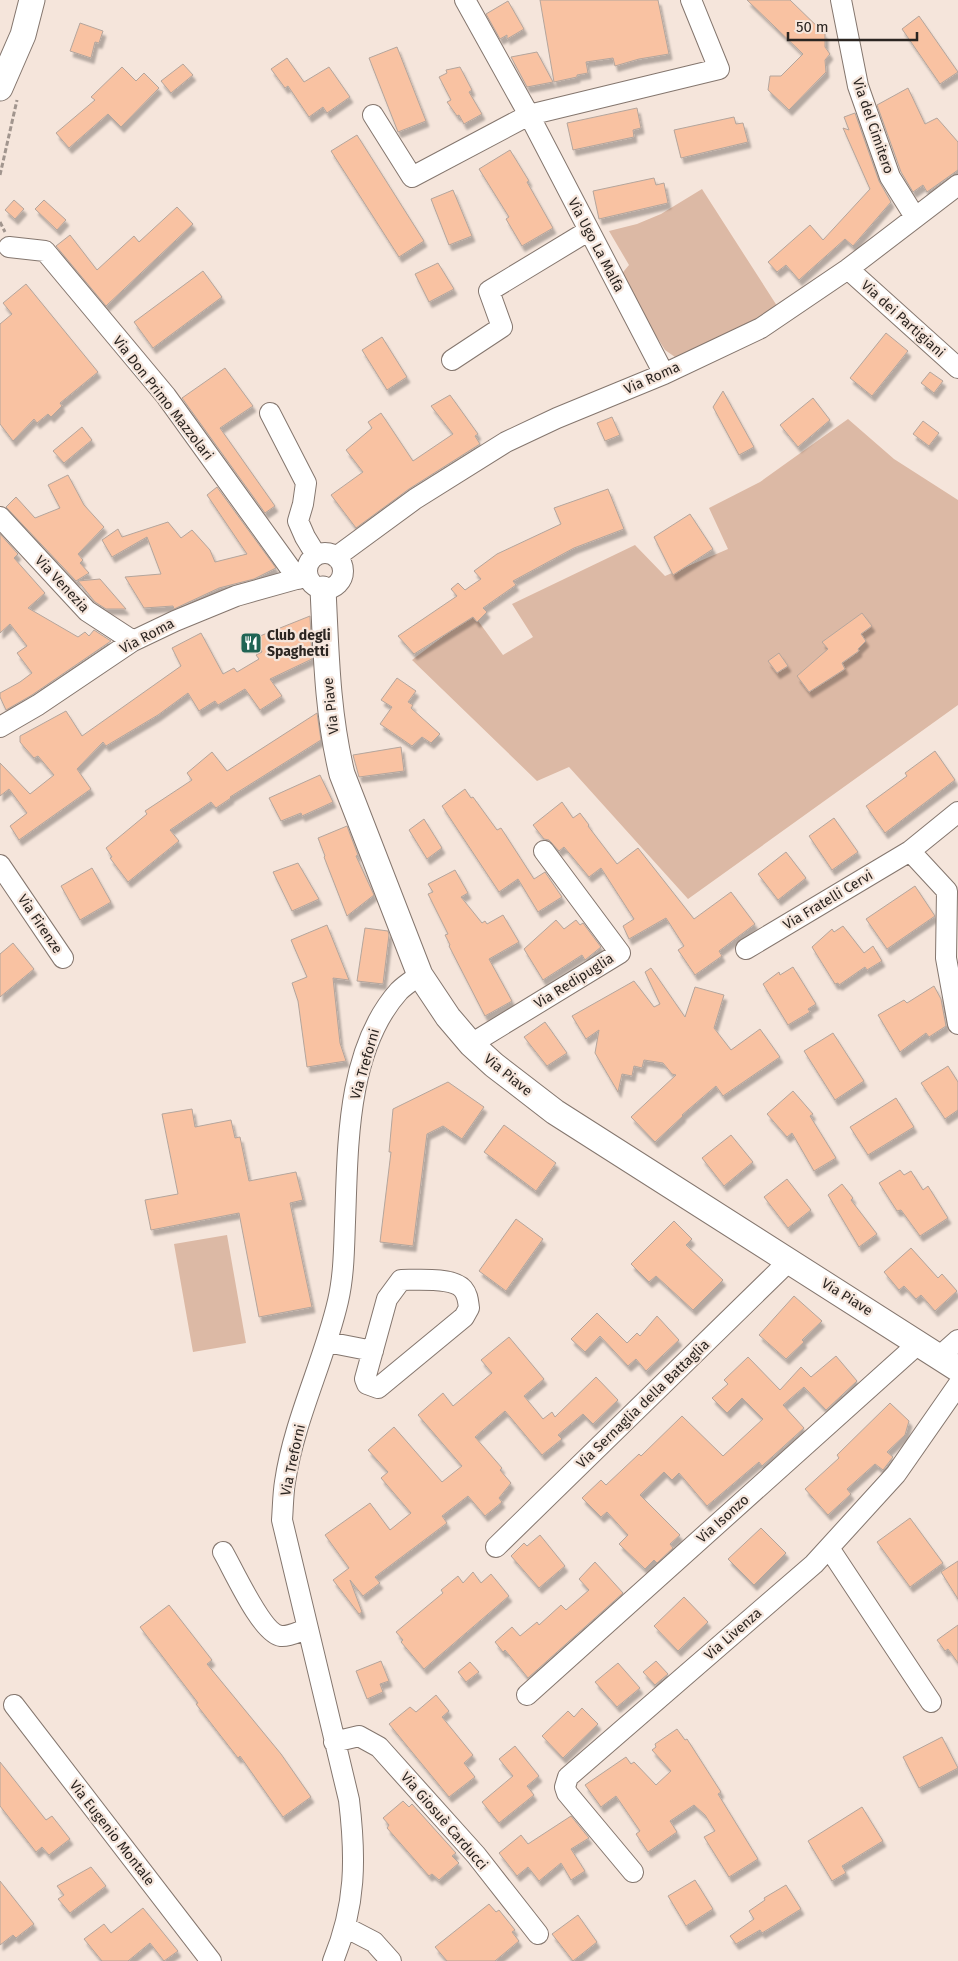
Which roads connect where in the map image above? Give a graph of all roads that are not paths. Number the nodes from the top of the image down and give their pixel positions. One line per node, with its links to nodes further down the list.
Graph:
1 (32, 0): 5 (main road)
2 (465, 0): 8 (street, Via Ugo La Malfa)
3 (691, 0): 8 (street)
4 (841, 0): 10 (street, Via del Cimitero)
5 (7, 68): 6 (main road)
6 (0, 88)
7 (373, 115): 8 (street)
8 (529, 115): 11 (street, Via Ugo La Malfa)
9 (958, 185): 10 (street, Via Roma)
10 (915, 217): 13 (street, Via Roma)
11 (588, 231): 14 (street); 16 (street, Via Ugo La Malfa)
12 (9, 247): 21 (street, Via Don Primo Mazzolari)
13 (848, 269): 15 (street, Via dei Partigiani); 16 (street, Via Roma)
14 (452, 360)
15 (958, 368)
16 (664, 374): 20 (street, Via Roma)
17 (270, 413): 19 (street)
18 (0, 517): 22 (street, Via Venezia)
19 (316, 555): 20 (street); 21 (street)
20 (336, 557): 21 (street, Via Roma)
21 (309, 581): 22 (street, Via Roma); 30 (main road, Via Piave)
22 (133, 641): 23 (street, Via Roma)
23 (0, 727)
24 (958, 812): 26 (street, Via Fratelli Cervi)
25 (544, 851): 32 (street, Via Redipuglia)
26 (910, 851): 28 (street, Via Fratelli Cervi); 31 (street)
27 (0, 865): 29 (street, Via Firenze)
28 (746, 948)
29 (63, 958)
30 (420, 975): 32 (main road, Via Piave); 34 (street, Via Treforni)
31 (958, 1024)
32 (471, 1044): 33 (main road, Via Piave)
33 (789, 1261): 36 (main road, Via Piave); 38 (street, Via Sernaglia della Battaglia)
34 (327, 1342): 35 (street); 41 (street, Via Treforni)
35 (373, 1351): 35 (street)
36 (944, 1352): 42 (street, Via Isonzo)
37 (958, 1385): 39 (street, Via Livenza)
38 (496, 1547)
39 (828, 1548): 43 (street); 46 (street, Via Livenza)
40 (224, 1552): 41 (street)
41 (307, 1629): 45 (street, Via Treforni)
42 (527, 1695)
43 (931, 1702)
44 (14, 1705): 49 (street, Via Eugenio Montale)
45 (334, 1742): 47 (street, Via Treforni); 48 (street, Via Giosuè Carducci)
46 (633, 1872)
47 (345, 1927): 50 (street, Via Treforni); 51 (street)
48 (538, 1934)
49 (211, 1961)
50 (333, 1961)
51 (391, 1961)

